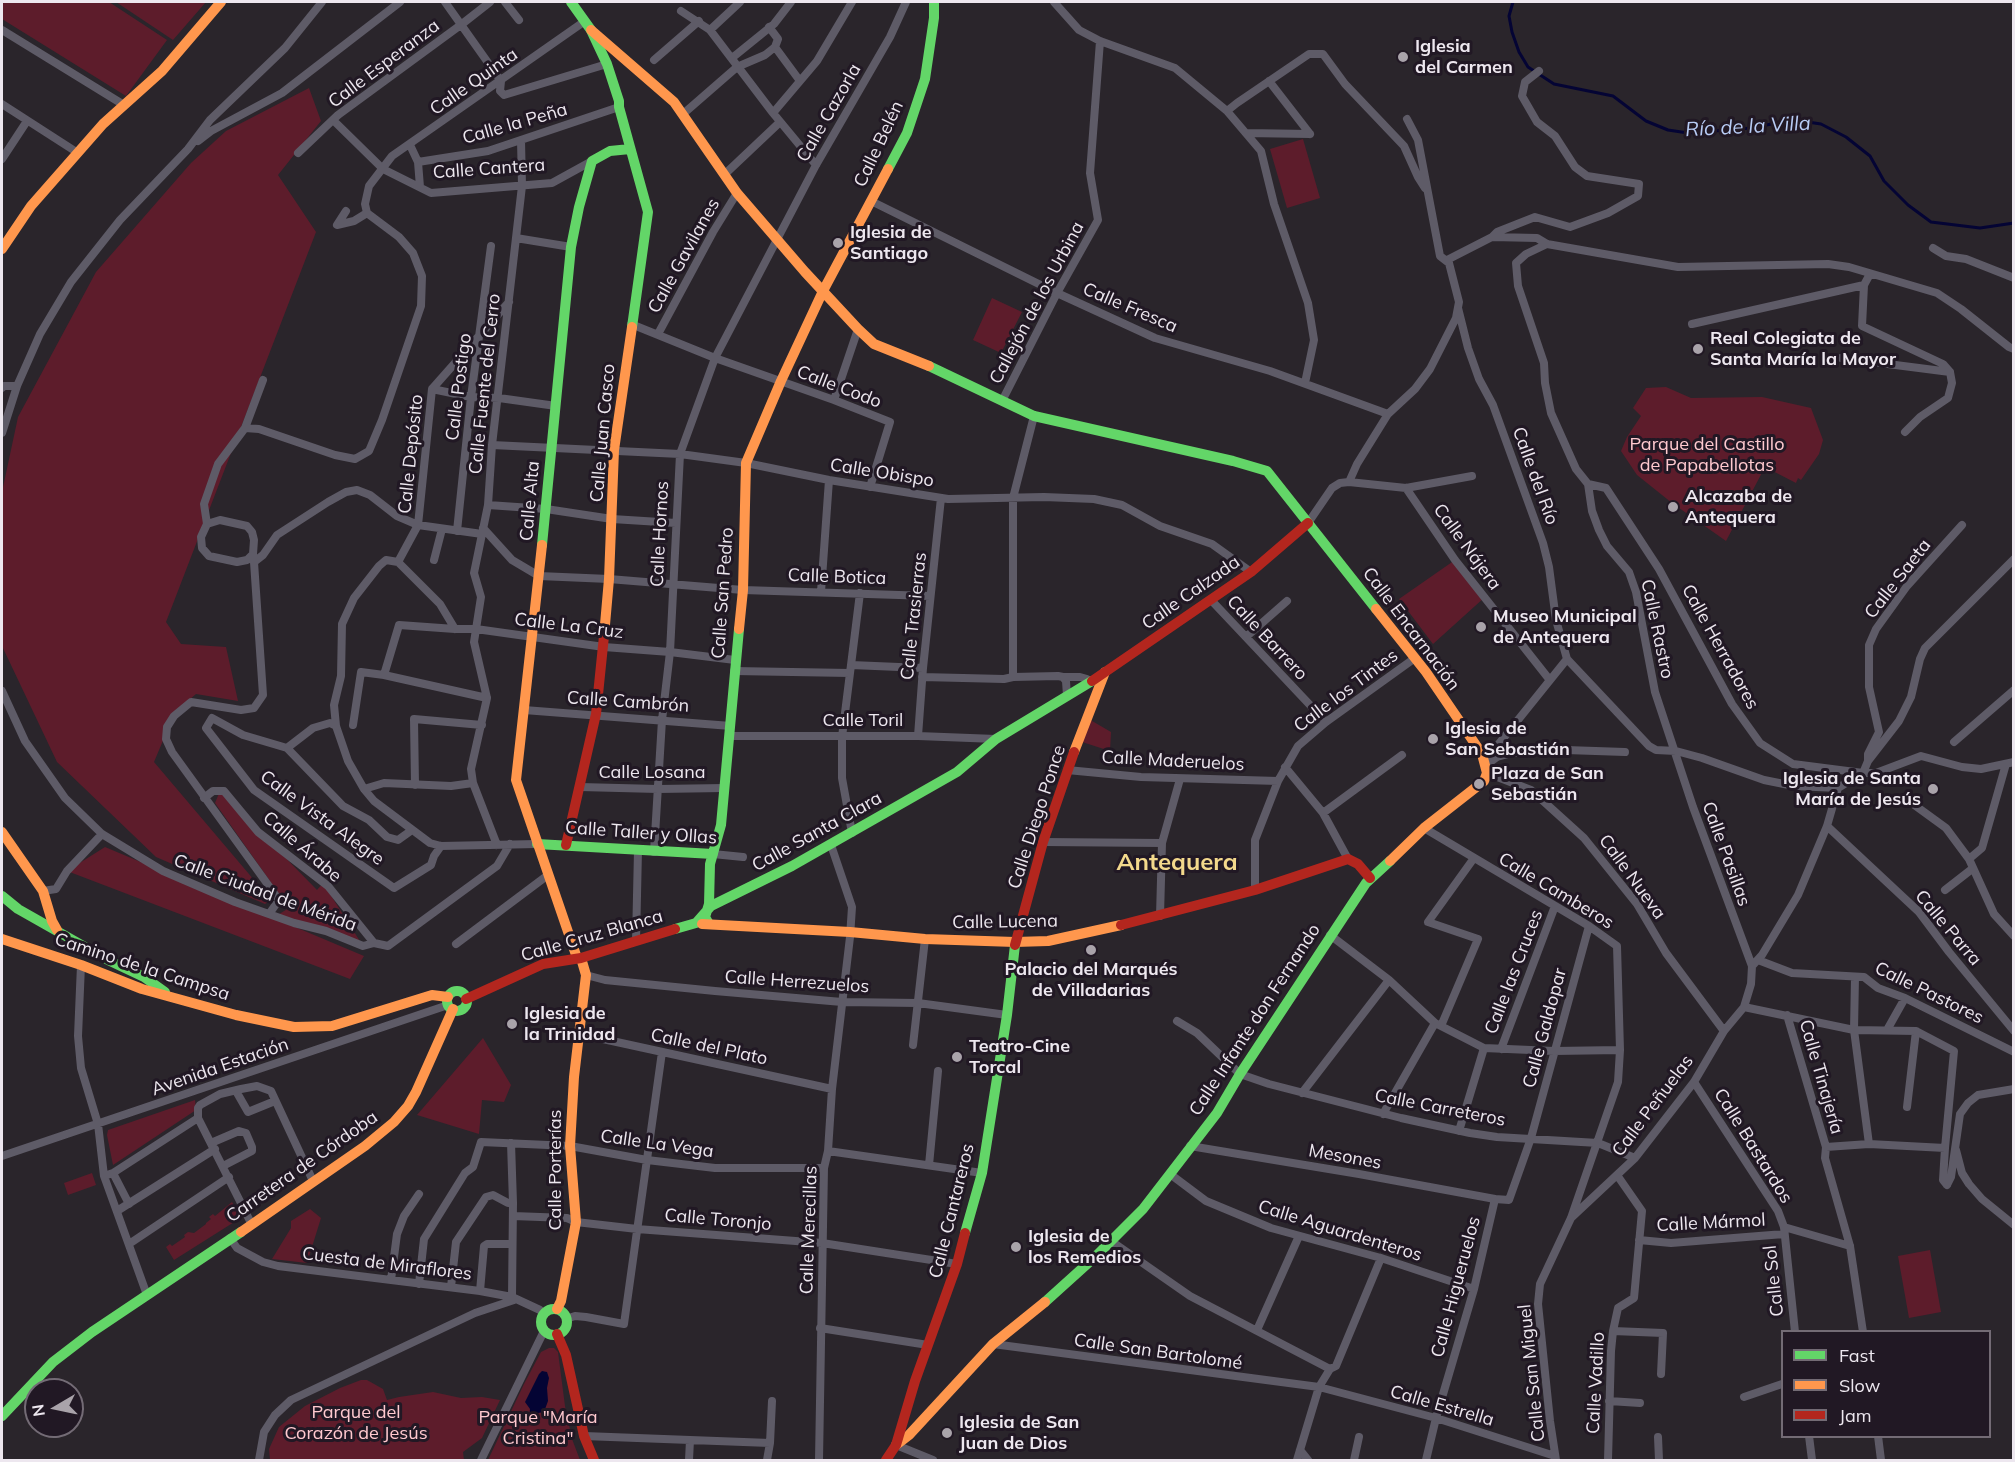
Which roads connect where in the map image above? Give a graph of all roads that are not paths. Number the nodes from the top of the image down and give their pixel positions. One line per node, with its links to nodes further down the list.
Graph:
1 (221, 2): 34 (street)
2 (322, 2): 46 (street)
3 (400, 2): 46 (street)
4 (445, 2): 17 (street)
5 (490, 2): 17 (street, Calle Esperanza)
6 (505, 2): 15 (street)
7 (571, 2): 18 (street)
8 (740, 2): 21 (street)
9 (791, 2): 19 (street)
10 (852, 2): 31 (street)
11 (906, 2): 53 (street, Calle Cazorla)
12 (934, 2): 60 (street, Calle Belén)
13 (1054, 2): 22 (street)
14 (681, 11): 16 (street)
15 (519, 20)
16 (699, 21): 21 (street); 26 (street)
17 (462, 24): 30 (street); 40 (street, Calle Esperanza)
18 (588, 25): 25 (street, Calle Encarnación); 27 (street, Calle Juan Casco); 30 (street, Calle Quinta)
19 (769, 27): 23 (street); 24 (street)
20 (2, 30): 34 (street)
21 (710, 30): 24 (street)
22 (1100, 41): 36 (street); 76 (street, Callejón de los Urbina)
23 (775, 47): 28 (street); 31 (street)
24 (732, 58): 28 (street)
25 (626, 60): 27 (street); 38 (street, Calle Encarnación)
26 (654, 60)
27 (607, 64): 30 (street); 35 (street, Calle Juan Casco)
28 (737, 67): 37 (street); 38 (street)
29 (1539, 70): 63 (street)
30 (501, 81): 45 (street, Calle Quinta)
31 (800, 81): 37 (street)
32 (1269, 81): 36 (street); 43 (street); 58 (street)
33 (2, 104): 41 (street)
34 (124, 105): 48 (street)
35 (619, 107): 44 (street, Calle la Peña); 47 (street, Calle Juan Casco)
36 (1227, 111): 43 (street)
37 (773, 113): 42 (street)
38 (683, 114): 55 (street, Calle Encarnación)
39 (1407, 119): 58 (street, Calle del Río)
40 (333, 120): 49 (street, Calle Esperanza); 54 (street, Calle Cantera)
41 (27, 121): 48 (street); 50 (street)
42 (780, 122): 53 (street); 55 (street)
43 (1246, 134): 90 (street)
44 (521, 140): 52 (street, Calle la Peña); 56 (street, Calle Fuente del Cerro)
45 (410, 145): 52 (street); 54 (street, Calle Quinta)
46 (188, 149): 91 (street)
47 (630, 149): 51 (street, Calle Cantera); 79 (street, Calle Juan Casco)
48 (78, 153): 70 (street)
49 (298, 153)
50 (2, 159)
51 (592, 161): 56 (street, Calle Cantera); 68 (street, Calle Alta)
52 (418, 162): 57 (street)
53 (816, 165): 65 (street, Calle Cazorla)
54 (383, 169): 57 (street, Calle Cantera); 62 (street, Calle Quinta)
55 (724, 174): 59 (street, Calle Encarnación)
56 (522, 186): 57 (street, Calle Cantera); 64 (street, Calle Fuente del Cerro)
57 (420, 187)
58 (1427, 189): 71 (street, Calle del Río)
59 (737, 194): 65 (street, Calle Encarnación); 83 (street, Calle Gavilanes)
60 (871, 201): 75 (street, Calle Belén); 76 (street, Calle Fresca)
61 (346, 211): 62 (street)
62 (367, 213): 101 (street)
63 (1492, 237): 66 (street); 71 (street)
64 (516, 238): 68 (street); 77 (street, Calle Fuente del Cerro)
65 (776, 238): 75 (street, Calle Encarnación); 85 (street, Calle Hornos)
66 (1546, 244): 72 (street); 112 (street)
67 (491, 246): 82 (street, Calle Postigo)
68 (571, 247): 98 (street, Calle Alta)
69 (1933, 248): 73 (street)
70 (2, 249)
71 (1447, 260): 78 (street, Calle del Río)
72 (1870, 274): 74 (street); 84 (street)
73 (2013, 278)
74 (1864, 285): 80 (street); 87 (street)
75 (823, 291): 81 (street, Calle Encarnación); 89 (street, Calle San Pedro)
76 (1057, 293): 90 (street, Calle Fresca); 97 (street, Callejón de los Urbina)
77 (509, 302): 82 (street, Calle Depósito); 95 (street, Calle Fuente del Cerro)
78 (1458, 308): 99 (street); 149 (street, Calle del Río)
79 (631, 324): 83 (street, Calle Codo); 106 (street, Calle Juan Casco)
80 (1692, 324)
81 (858, 329): 96 (street); 97 (street, Calle Encarnación)
82 (480, 334): 93 (street, Calle Depósito); 94 (street, Calle Postigo)
83 (658, 334): 85 (street, Calle Codo)
84 (2013, 349)
85 (715, 358): 89 (street, Calle Codo); 107 (street, Calle Hornos)
86 (1841, 358): 87 (street)
87 (1950, 372): 102 (street)
88 (263, 380): 101 (street)
89 (781, 381): 96 (street, Calle Codo); 108 (street, Calle San Pedro)
90 (1305, 383): 99 (street, Calle Fresca)
91 (17, 386): 92 (street); 103 (street)
92 (2, 388)
93 (432, 389): 94 (street); 123 (street, Calle Depósito)
94 (471, 397): 95 (street); 126 (street, Calle Postigo)
95 (499, 398): 98 (street); 104 (street, Calle Fuente del Cerro)
96 (834, 400): 113 (street, Calle Codo)
97 (1002, 401): 100 (street, Calle Encarnación)
98 (556, 406): 105 (street, Calle Alta)
99 (1388, 414): 111 (street)
100 (1034, 416): 116 (street); 121 (street, Calle Encarnación)
101 (245, 428): 122 (street)
102 (1905, 432)
103 (2, 434)
104 (492, 445): 105 (street, Calle Obispo); 117 (street, Calle Fuente del Cerro)
105 (551, 447): 106 (street, Calle Obispo); 118 (street, Calle Alta)
106 (614, 450): 107 (street, Calle Obispo); 119 (street, Calle Juan Casco)
107 (680, 454): 108 (street, Calle Obispo); 120 (street, Calle Hornos)
108 (746, 463): 110 (street, Calle Obispo); 136 (street, Calle San Pedro)
109 (1472, 476): 114 (street)
110 (829, 480): 113 (street, Calle Obispo); 137 (street)
111 (1349, 482): 114 (street); 121 (street)
112 (1588, 484): 179 (street, Calle Rastro); 187 (street, Calle Herradores)
113 (870, 487): 115 (street, Calle Obispo)
114 (1406, 488): 157 (street, Calle Nájera)
115 (941, 498): 116 (street, Calle Obispo); 139 (street, Calle Trasierras)
116 (1013, 498): 132 (street, Calle Obispo); 155 (street)
117 (488, 505): 118 (street); 127 (street, Calle Fuente del Cerro)
118 (546, 509): 119 (street); 133 (street, Calle Alta)
119 (612, 519): 120 (street); 134 (street, Calle Juan Casco)
120 (676, 523): 135 (street, Calle Hornos)
121 (1308, 523): 132 (street, Calle Calzada); 148 (street, Calle Encarnación)
122 (207, 524): 128 (street); 128 (street)
123 (418, 525): 125 (street); 128 (street); 131 (street, Calle Depósito)
124 (1962, 525): 182 (street, Calle Saeta)
125 (442, 528): 126 (street); 129 (street)
126 (457, 531): 127 (street)
127 (482, 531): 133 (street); 143 (street, Calle Fuente del Cerro)
128 (252, 560): 164 (street)
129 (434, 560)
130 (2013, 560): 182 (street)
131 (398, 562): 142 (street); 172 (street)
132 (1251, 572): 140 (street, Calle Calzada)
133 (539, 576): 134 (street, Calle Botica); 145 (street, Calle Alta)
134 (609, 579): 135 (street, Calle Botica); 146 (street, Calle Juan Casco)
135 (672, 586): 136 (street, Calle Botica); 147 (street, Calle Hornos)
136 (743, 590): 137 (street, Calle Botica); 150 (street, Calle San Pedro)
137 (821, 592): 138 (street, Calle Botica)
138 (860, 592): 139 (street, Calle Botica); 151 (street)
139 (930, 596): 152 (street, Calle Trasierras)
140 (1211, 600): 144 (street, Calle Barrero); 153 (street, Calle Calzada)
141 (1287, 601): 144 (street)
142 (455, 629): 143 (street, Calle La Cruz); 154 (street, Calle La Cruz)
143 (476, 629): 145 (street, Calle La Cruz); 162 (street, Calle Fuente del Cerro)
144 (1246, 637): 169 (street, Calle Barrero)
145 (532, 638): 146 (street, Calle La Cruz); 165 (street, Calle Alta)
146 (604, 647): 147 (street, Calle La Cruz); 166 (street, Calle Juan Casco)
147 (670, 652): 150 (street, Calle La Cruz); 168 (street, Calle Hornos)
148 (1415, 658): 169 (street, Calle los Tintes); 184 (street, Calle Encarnación)
149 (1567, 659): 157 (street); 179 (street)
150 (735, 665): 151 (street, Calle La Cruz); 173 (street, Calle San Pedro)
151 (850, 669): 152 (street, Calle La Cruz); 175 (street)
152 (923, 672): 155 (street, Calle La Cruz); 174 (street, Calle Trasierras)
153 (1105, 672): 158 (street, Calle Calzada); 163 (street, Calle Diego Ponce)
154 (384, 675): 162 (street); 170 (street)
155 (1013, 676): 156 (street, Calle La Cruz)
156 (1063, 677): 158 (street, Calle La Cruz); 161 (street)
157 (1549, 680): 184 (street)
158 (1089, 683): 161 (street, Calle Calzada); 163 (street, Calle Diego Ponce)
159 (2013, 690): 177 (street)
160 (2, 691): 205 (street, Calle Ciudad de Mérida)
161 (1067, 696): 176 (street, Calle Calzada)
162 (487, 698): 171 (street)
163 (1092, 702): 186 (street, Calle Diego Ponce)
164 (210, 704): 167 (street); 197 (street)
165 (524, 710): 166 (street, Calle Cambrón); 209 (street, Calle Alta)
166 (596, 714): 168 (street, Calle Cambrón); 192 (street, Calle Juan Casco)
167 (212, 718): 178 (street, Calle Vista Alegre); 213 (street, Calle Vista Alegre)
168 (662, 720): 173 (street, Calle Cambrón); 196 (street, Calle Hornos)
169 (1326, 722): 185 (street, Calle los Tintes)
170 (353, 725)
171 (482, 725): 190 (street); 191 (street)
172 (336, 726): 178 (street); 195 (street)
173 (730, 731): 175 (street, Calle Toril); 193 (street, Calle San Pedro)
174 (918, 736): 175 (street, Calle Toril); 176 (street, Calle Toril)
175 (842, 737): 204 (street)
176 (996, 739): 204 (street, Calle Santa Clara)
177 (1954, 742)
178 (287, 748): 202 (street)
179 (1676, 751): 194 (street); 246 (street, Calle Pasillas)
180 (1625, 752): 184 (street)
181 (1402, 755): 199 (street)
182 (1868, 761): 187 (street)
183 (2010, 763): 187 (street); 220 (street)
184 (1486, 764): 201 (street, Calle Infante don Fernando); 264 (street, Calle Nueva)
185 (1285, 767): 189 (street, Calle los Tintes); 199 (street)
186 (1067, 770): 188 (street, Calle Maderuelos); 206 (street, Calle Diego Ponce)
187 (1863, 773): 194 (street)
188 (1180, 779): 189 (street, Calle Maderuelos); 207 (street)
189 (1278, 781): 224 (street, Calle los Tintes)
190 (473, 783): 191 (street); 210 (street)
191 (415, 785): 195 (street)
192 (580, 787): 196 (street, Calle Losana); 211 (street, Calle Juan Casco)
193 (724, 788): 196 (street, Calle Losana); 216 (street, Calle San Pedro)
194 (1838, 788): 200 (street)
195 (364, 789): 202 (street)
196 (658, 789): 215 (street, Calle Hornos)
197 (204, 798): 230 (street); 243 (street, Calle Árabe)
198 (1913, 804): 220 (street)
199 (1323, 813): 219 (street)
200 (1827, 826): 246 (street); 266 (street, Calle Parra)
201 (1424, 828): 218 (street, Calle Camberos); 223 (street, Calle Infante don Fernando)
202 (412, 830): 213 (street)
203 (2, 832): 226 (street)
204 (852, 833): 212 (street, Calle Santa Clara)
205 (102, 834): 226 (street); 230 (street, Calle Ciudad de Mérida)
206 (1043, 842): 207 (street); 242 (street, Calle Diego Ponce)
207 (1162, 843): 231 (street)
208 (510, 844): 209 (street); 210 (street); 243 (street, Calle Ciudad de Mérida)
209 (537, 844): 211 (street, Calle Taller y Ollas); 222 (street, Calle Alta)
210 (497, 845): 213 (street)
211 (566, 845): 214 (street, Calle Taller y Ollas)
212 (831, 845): 229 (street, Calle Santa Clara); 236 (street, Calle Merecillas)
213 (441, 846)
214 (638, 850): 215 (street, Calle Taller y Ollas); 241 (street)
215 (654, 852): 216 (street, Calle Taller y Ollas)
216 (713, 854): 217 (street, Calle Taller y Ollas); 229 (street, Calle San Pedro)
217 (743, 857)
218 (1474, 858): 228 (street, Calle Camberos); 261 (street)
219 (1348, 859): 223 (street); 224 (street, Calle Lucena)
220 (1969, 859): 221 (street)
221 (1972, 869): 225 (street); 238 (street)
222 (548, 875): 244 (street); 245 (street, Calle Porterías)
223 (1370, 878): 237 (street, Calle Infante don Fernando)
224 (1256, 890): 231 (street, Calle Lucena)
225 (1945, 890)
226 (43, 891): 235 (street)
227 (2, 896): 235 (street)
228 (1555, 906): 234 (street, Calle Camberos); 270 (street, Calle las Cruces)
229 (706, 912): 232 (street, Calle Santa Clara); 233 (street)
230 (269, 914): 243 (street, Calle Ciudad de Mérida)
231 (1160, 916): 242 (street, Calle Lucena)
232 (696, 923): 233 (street, Calle Lucena); 241 (street, Calle Cruz Blanca)
233 (709, 924): 236 (street, Calle Lucena)
234 (1589, 926): 271 (street, Calle Camberos); 273 (street, Calle Galdopar)
235 (58, 931): 251 (street)
236 (850, 932): 240 (street, Calle Lucena); 254 (street, Calle Merecillas)
237 (1330, 934): 250 (street); 276 (street, Calle Infante don Fernando)
238 (2013, 936)
239 (2, 939): 247 (street, Camino de la Campsa)
240 (925, 939): 242 (street, Calle Lucena); 255 (street)
241 (636, 941): 245 (street, Calle Cruz Blanca)
242 (1015, 942): 258 (street, Calle Cantareros)
243 (374, 943)
244 (456, 944)
245 (579, 958): 248 (street, Calle Porterías); 253 (street, Calle Cruz Blanca)
246 (1755, 963): 249 (street, Calle Pastores); 257 (street)
247 (81, 965): 251 (street, Camino de la Campsa); 286 (street)
248 (586, 975): 254 (street, Calle Herrezuelos); 267 (street, Calle Porterías)
249 (1855, 977): 252 (street, Calle Pastores); 262 (street)
250 (1389, 980): 261 (street); 281 (street)
251 (171, 995): 256 (street, Camino de la Campsa)
252 (1905, 998): 263 (street); 274 (street, Calle Pastores)
253 (466, 999): 256 (street); 256 (street)
254 (842, 1002): 255 (street, Calle Herrezuelos); 278 (street, Calle Merecillas)
255 (918, 1003): 258 (street, Calle Herrezuelos); 268 (street)
256 (450, 1004): 286 (street, Avenida Estación); 311 (street, Carretera de Córdoba)
257 (1744, 1007): 259 (street); 264 (street, Calle Peñuelas)
258 (1006, 1014): 306 (street, Calle Cantareros)
259 (1787, 1015): 262 (street); 296 (street, Calle Tinajería)
260 (1177, 1021): 276 (street)
261 (1438, 1025): 269 (street); 284 (street)
262 (1854, 1030): 263 (street); 291 (street)
263 (1887, 1030): 265 (street)
264 (1724, 1031): 277 (street, Calle Peñuelas)
265 (1916, 1031): 283 (street); 297 (street)
266 (2013, 1031)
267 (580, 1034): 272 (street, Calle del Plato); 293 (street, Calle Porterías)
268 (913, 1045)
269 (1484, 1048): 270 (street); 287 (street)
270 (1501, 1049): 273 (street)
271 (1620, 1050): 273 (street); 290 (street, Calle Camberos)
272 (662, 1052): 278 (street, Calle del Plato); 301 (street)
273 (1554, 1052): 288 (street, Calle Galdopar)
274 (2013, 1052)
275 (938, 1071): 302 (street)
276 (1240, 1074): 281 (street, Calle Carreteros); 294 (street, Calle Infante don Fernando)
277 (1694, 1082): 300 (street, Calle Peñuelas); 323 (street, Calle Bastardos)
278 (832, 1089): 298 (street, Calle Merecillas)
279 (2013, 1089): 295 (street)
280 (236, 1091): 282 (street); 282 (street); 285 (street)
281 (1302, 1093): 284 (street, Calle Carreteros)
282 (275, 1101): 311 (street)
283 (1907, 1107)
284 (1383, 1113): 287 (street, Calle Carreteros)
285 (198, 1118): 292 (street); 305 (street)
286 (98, 1124): 299 (street, Avenida Estación); 309 (street)
287 (1459, 1131): 288 (street, Calle Carreteros)
288 (1531, 1138): 290 (street, Calle Carreteros); 313 (street, Calle Higueruelos)
289 (511, 1143): 293 (street, Calle La Vega); 314 (street); 335 (street, Calle La Vega)
290 (1598, 1143): 300 (street, Calle Carreteros); 318 (street, Calle Camberos)
291 (1869, 1144): 296 (street); 297 (street)
292 (213, 1146): 303 (street); 303 (street); 315 (street)
293 (570, 1146): 301 (street, Calle La Vega); 319 (street, Calle Porterías)
294 (1190, 1146): 307 (street, Calle Infante don Fernando); 313 (street, Mesones)
295 (1955, 1146): 297 (street); 321 (street)
296 (1826, 1147): 331 (street, Calle Tinajería)
297 (1945, 1148)
298 (828, 1152): 302 (street); 304 (street, Calle Merecillas)
299 (2, 1156)
300 (1635, 1158): 308 (street, Calle Peñuelas)
301 (647, 1160): 304 (street, Calle La Vega); 322 (street)
302 (929, 1165): 306 (street)
303 (223, 1166): 310 (street)
304 (824, 1168): 330 (street, Calle Merecillas)
305 (113, 1173): 309 (street); 315 (street)
306 (982, 1173): 333 (street, Calle Cantareros)
307 (1170, 1174): 324 (street, Calle Aguardenteros); 327 (street, Calle Infante don Fernando)
308 (1617, 1175): 318 (street, Calle Peñuelas); 326 (street)
309 (104, 1176): 316 (street)
310 (229, 1177): 320 (street); 328 (street)
311 (313, 1181): 320 (street, Carretera de Córdoba)
312 (419, 1194): 334 (street)
313 (1495, 1199): 337 (street, Calle Higueruelos)
314 (513, 1203): 317 (street); 336 (street)
315 (129, 1204): 316 (street)
316 (117, 1211): 328 (street)
317 (513, 1216): 319 (street, Calle Toronjo); 329 (street)
318 (1571, 1218): 372 (street, Calle San Miguel)
319 (576, 1222): 322 (street, Calle Toronjo); 341 (street, Calle Porterías)
320 (251, 1223): 325 (street, Carretera de Córdoba)
321 (2013, 1225)
322 (637, 1229): 330 (street, Calle Toronjo); 343 (street)
323 (1784, 1231): 326 (street, Calle Mármol); 331 (street); 347 (street, Calle Sol)
324 (1299, 1236): 332 (street, Calle Aguardenteros); 345 (street)
325 (230, 1238): 334 (street, Cuesta de Miraflores); 339 (street, Carretera de Córdoba)
326 (1639, 1240): 346 (street, Calle Vadillo)
327 (1111, 1241): 345 (street); 351 (street, Calle Infante don Fernando)
328 (129, 1244): 339 (street)
329 (512, 1244): 338 (street); 340 (street)
330 (822, 1244): 333 (street, Calle Toronjo); 344 (street, Calle Merecillas)
331 (1850, 1246): 348 (street, Calle Tinajería)
332 (1381, 1258): 337 (street, Calle Aguardenteros); 353 (street)
333 (957, 1264): 352 (street, Calle Cantareros)
334 (391, 1280): 335 (street, Cuesta de Miraflores)
335 (419, 1284): 336 (street, Cuesta de Miraflores)
336 (452, 1287): 338 (street, Cuesta de Miraflores)
337 (1474, 1289): 362 (street, Calle Higueruelos)
338 (480, 1291): 340 (street, Cuesta de Miraflores)
339 (147, 1295): 361 (street, Carretera de Córdoba)
340 (514, 1298): 342 (street, Cuesta de Miraflores); 373 (street)
341 (557, 1309): 342 (street); 343 (street)
342 (543, 1315): 349 (street)
343 (566, 1319): 350 (street)
344 (820, 1328): 352 (street); 378 (street, Calle Merecillas)
345 (1257, 1330): 353 (street)
346 (1613, 1330): 354 (street); 359 (street, Calle Vadillo)
347 (1795, 1330)
348 (1863, 1330)
349 (544, 1331): 350 (street); 374 (street)
350 (557, 1334): 363 (street)
351 (993, 1344): 356 (street, Calle San Bartolomé); 370 (street, Calle Infante don Fernando)
352 (928, 1345): 370 (street, Calle Cantareros)
353 (1330, 1369): 356 (street)
354 (1661, 1374)
355 (1781, 1384): 357 (street)
356 (1319, 1388): 362 (street, Calle Estrella); 371 (street)
357 (1744, 1397)
358 (772, 1401): 369 (street)
359 (1610, 1401): 360 (street); 385 (street, Calle Vadillo)
360 (1640, 1403)
361 (2, 1416)
362 (1436, 1418): 372 (street, Calle Estrella); 384 (street, Calle Higueruelos)
363 (584, 1437): 368 (street); 375 (street)
364 (1359, 1437): 383 (street)
365 (1658, 1437): 386 (street)
366 (1809, 1438): 387 (street)
367 (1878, 1438): 388 (street)
368 (690, 1440): 369 (street); 376 (street)
369 (770, 1443): 377 (street)
370 (896, 1445): 379 (street); 380 (street)
371 (1300, 1450): 381 (street); 382 (street)
372 (1556, 1458)
373 (259, 1461)
374 (481, 1461)
375 (594, 1461)
376 (689, 1461)
377 (767, 1461)
378 (819, 1461)
379 (886, 1461)
380 (933, 1461)
381 (1297, 1461)
382 (1308, 1461)
383 (1354, 1461)
384 (1426, 1461)
385 (1608, 1461)
386 (1659, 1461)
387 (1812, 1461)
388 (1881, 1461)

